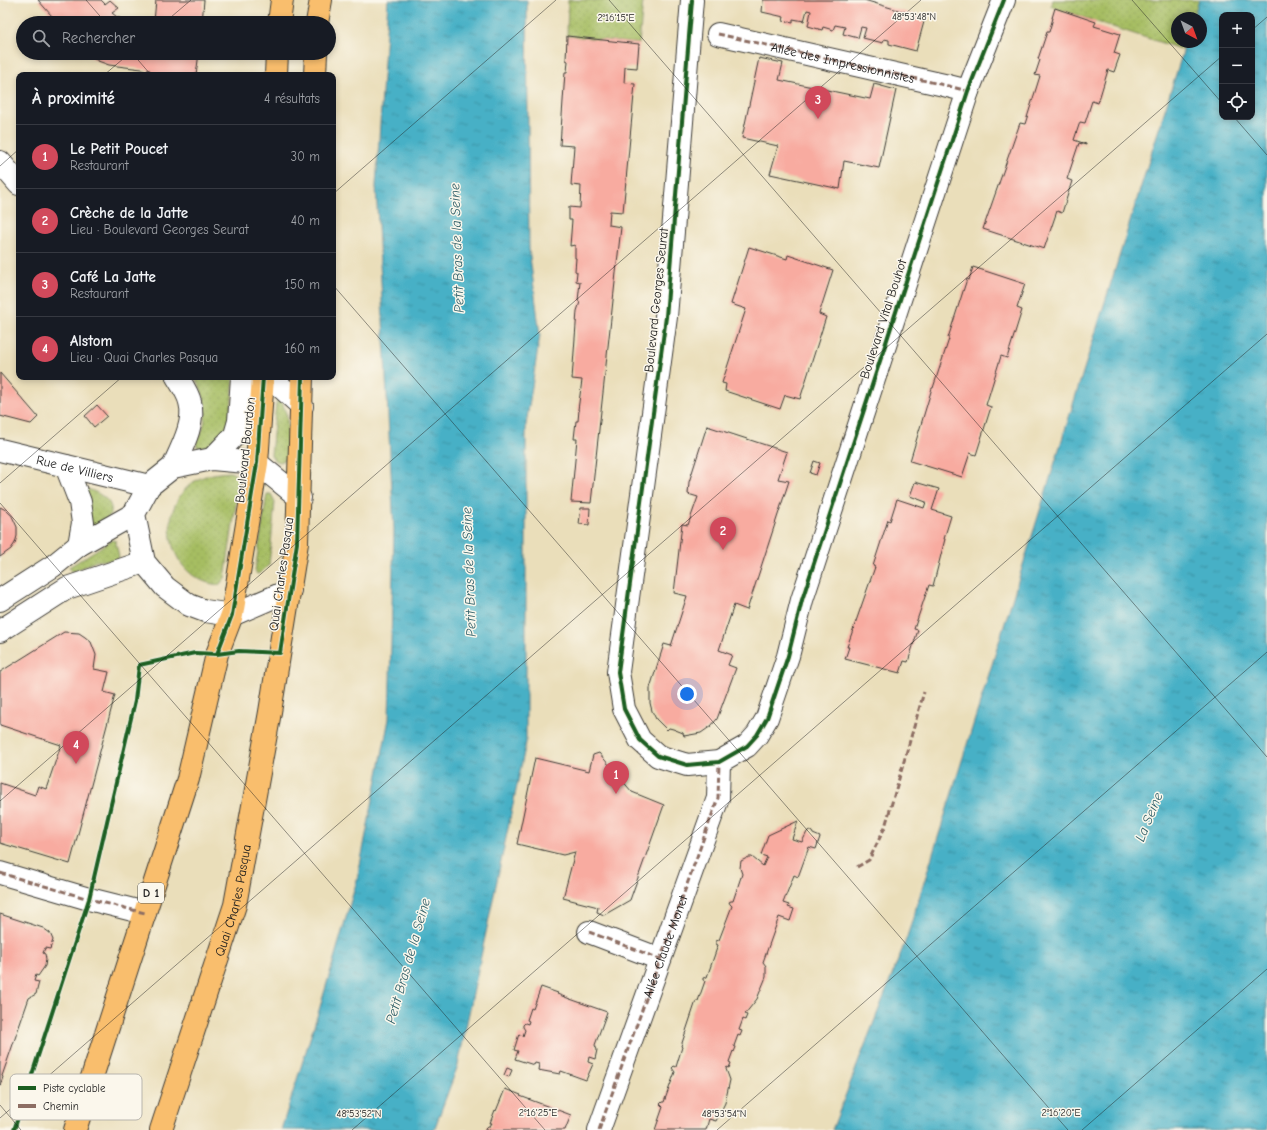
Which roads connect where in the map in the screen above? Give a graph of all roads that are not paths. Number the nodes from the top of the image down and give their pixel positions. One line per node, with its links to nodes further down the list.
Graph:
1 (282, 0): 5 (main road)
2 (321, 0): 6 (main road)
3 (692, 0): 35 (street, Boulevard Georges Seurat)
4 (1004, 0): 12 (street, Boulevard Vital Bouhot)
5 (280, 16)
6 (318, 16)
7 (718, 34): 12 (street, Allée des Impressionnistes)
8 (277, 60): 10 (main road)
9 (316, 60): 11 (main road)
10 (276, 72)
11 (315, 72)
12 (968, 91): 35 (street, Boulevard Vital Bouhot)
13 (0, 162): 14 (street)
14 (16, 181)
15 (179, 380): 25 (street)
16 (242, 380): 22 (street)
17 (263, 380): 23 (main road, Boulevard Bourdon / D 1)
18 (273, 380): 20 (street)
19 (302, 380): 20 (main road)
20 (302, 406): 27 (main road)
21 (0, 450): 24 (street, Rue de Villiers)
22 (212, 459): 23 (street); 25 (street)
23 (257, 463): 27 (street); 33 (main road, Boulevard Bourdon / D 1)
24 (66, 466): 26 (street, Rue de Villiers); 29 (street)
25 (173, 467): 26 (street)
26 (149, 486): 28 (street)
27 (300, 498): 31 (main road, Quai Charles Pasqua)
28 (134, 514): 29 (street); 30 (street)
29 (79, 545): 32 (street)
30 (144, 562): 33 (street); 34 (street)
31 (290, 590): 33 (street); 43 (main road, Quai Charles Pasqua)
32 (0, 600)
33 (232, 615): 37 (main road, D 1)
34 (0, 631)
35 (719, 762): 39 (street, Allée Claude Monet)
36 (0, 873): 37 (street)
37 (145, 913): 40 (main road, D 1)
38 (589, 932): 39 (street)
39 (660, 959): 44 (street, Allée Claude Monet)
40 (93, 1074)
41 (78, 1120): 42 (main road, D 1)
42 (75, 1130)
43 (162, 1130)
44 (599, 1130)

